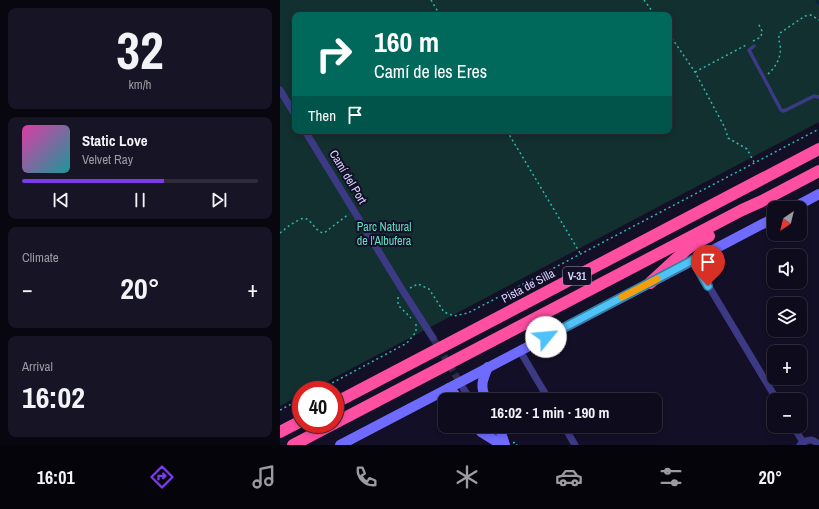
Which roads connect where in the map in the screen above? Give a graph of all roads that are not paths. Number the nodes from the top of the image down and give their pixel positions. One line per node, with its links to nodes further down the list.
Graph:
1 (754, 46): 3 (lane)
2 (280, 90): 4 (street)
3 (819, 97)
4 (292, 110)
5 (307, 134): 14 (street, Camí del Port)
6 (819, 149): 24 (highway, Pista de Silla / V-31)
7 (819, 171): 9 (highway, V-31)
8 (819, 194): 10 (street)
9 (762, 201): 13 (highway); 25 (highway, V-31)
10 (806, 201)
11 (767, 222): 12 (street)
12 (693, 260): 13 (street); 23 (street)
13 (650, 282): 15 (street)
14 (434, 338)
15 (520, 351): 16 (street); 22 (street)
16 (488, 367): 17 (street); 21 (street)
17 (449, 388): 19 (street); 36 (street)
18 (463, 388): 20 (street)
19 (454, 393)
20 (466, 393)
21 (484, 393)
22 (544, 393)
23 (773, 393)
24 (344, 398)
25 (344, 418)
26 (292, 426): 27 (highway)
27 (280, 432)
28 (315, 433): 35 (highway, V-31)
29 (483, 433): 37 (street)
30 (494, 433): 37 (street)
31 (502, 433): 37 (street)
32 (568, 433): 38 (street)
33 (796, 433): 34 (street)
34 (801, 444): 39 (street)
35 (293, 445)
36 (340, 445)
37 (503, 445)
38 (575, 445)
39 (819, 445)

